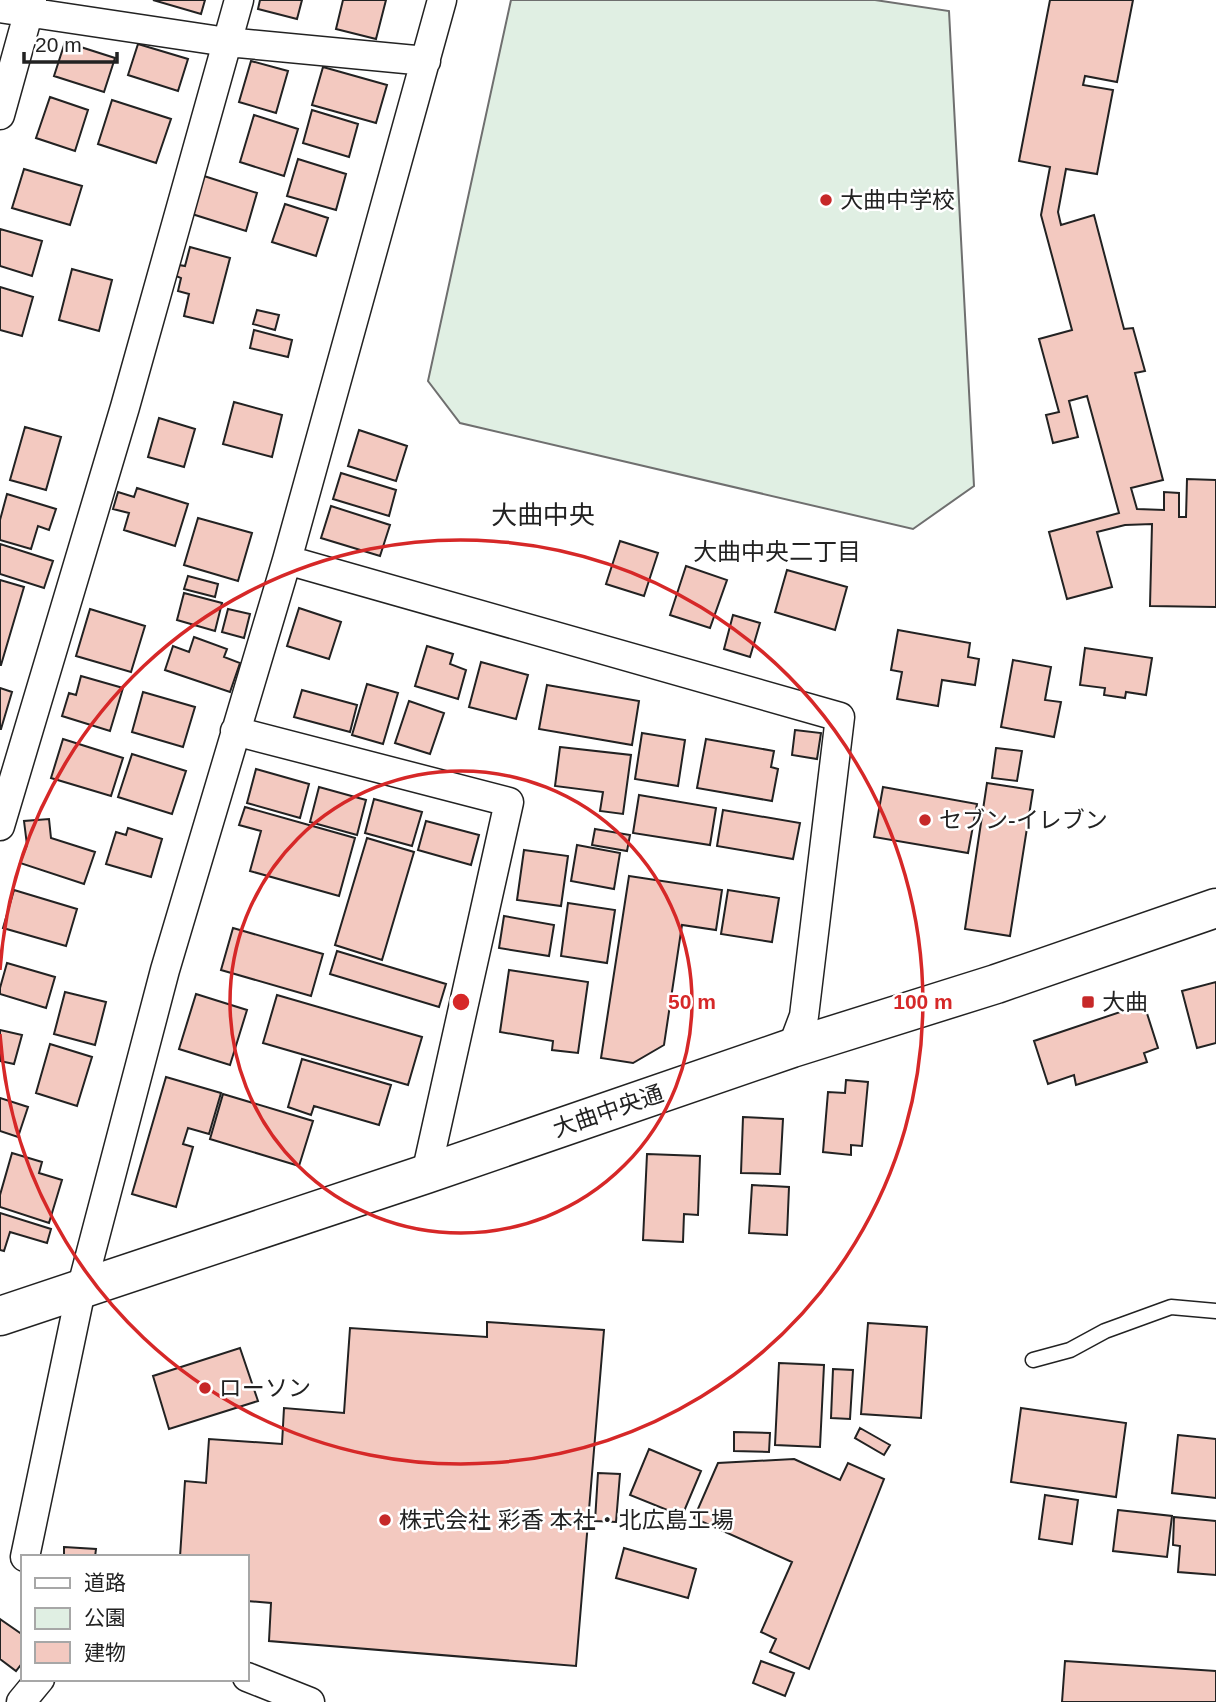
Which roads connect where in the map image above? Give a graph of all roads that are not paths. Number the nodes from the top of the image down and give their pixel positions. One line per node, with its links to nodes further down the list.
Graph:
1 (239, 0): 5 (street)
2 (442, 0): 6 (street)
3 (31, 6): 4 (street); 5 (street); 7 (street)
4 (0, 8)
5 (227, 42): 6 (street); 10 (street)
6 (426, 61): 8 (street)
7 (0, 115)
8 (287, 560): 9 (street); 12 (street)
9 (235, 731): 13 (street); 14 (street)
10 (0, 826)
11 (1216, 908): 12 (main road, 大曲中央通)
12 (792, 1048): 13 (main road, 大曲中央通)
13 (426, 1174): 14 (main road, 大曲中央通)
14 (81, 1290): 16 (main road, 大曲中央通); 18 (street)
15 (1216, 1311): 17 (lane)
16 (0, 1317)
17 (1033, 1360)
18 (25, 1555)
19 (248, 1677): 22 (street)
20 (38, 1681): 21 (street)
21 (21, 1702)
22 (310, 1702)

